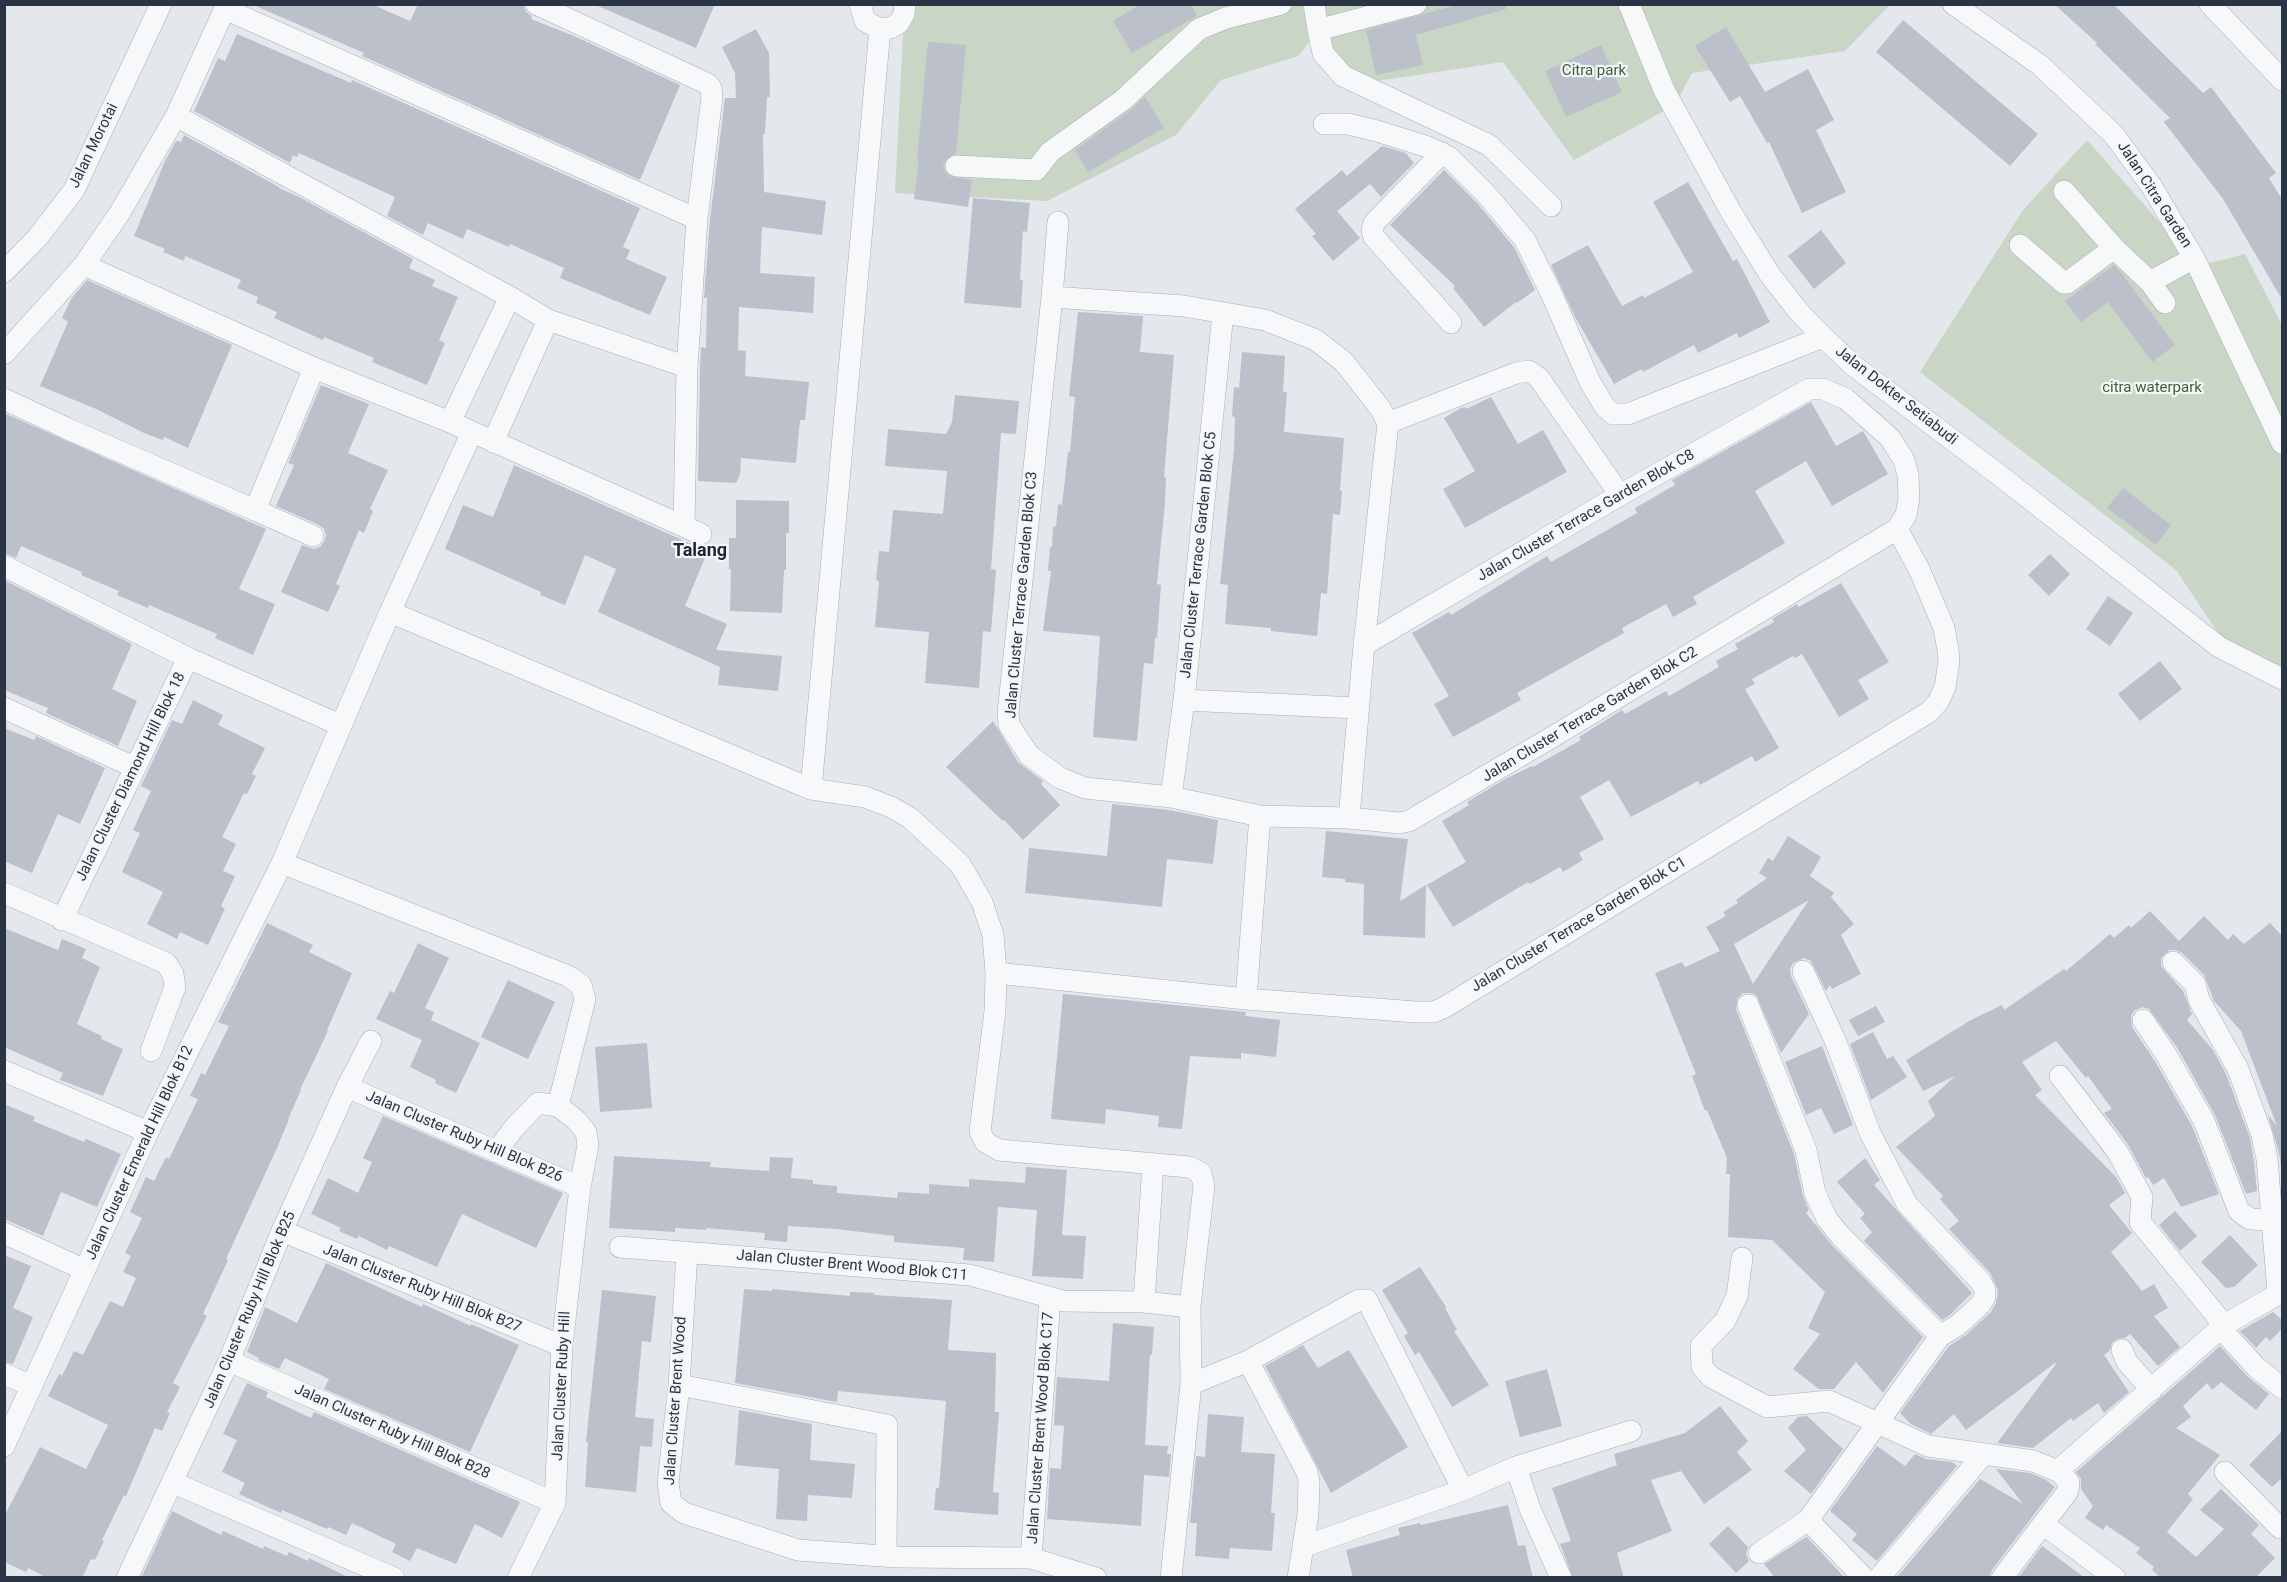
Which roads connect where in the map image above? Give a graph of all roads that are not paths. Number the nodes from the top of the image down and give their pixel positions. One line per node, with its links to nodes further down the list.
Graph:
1 (161, 4): 27 (street, Jalan Morotai)
2 (536, 4): 21 (street)
3 (860, 4): 12 (street)
4 (1281, 4): 18 (street)
5 (1314, 4): 13 (street)
6 (1416, 4): 13 (street)
7 (1629, 4): 35 (street, Jalan Dokter Setiabudi)
8 (1953, 4): 25 (street, Jalan Citra Garden)
9 (2210, 4): 14 (street)
10 (906, 5): 12 (street)
11 (226, 7): 15 (street); 21 (street)
12 (880, 29): 59 (street)
13 (1318, 30): 20 (street)
14 (2283, 80)
15 (176, 116): 26 (street); 29 (street)
16 (1324, 124): 17 (street)
17 (1442, 153): 34 (street); 35 (street)
18 (957, 166)
19 (2064, 191): 24 (street)
20 (1551, 206)
21 (697, 219): 37 (street)
22 (1058, 222): 30 (street, Jalan Cluster Terrace Garden Blok C3)
23 (2020, 245): 24 (street)
24 (2114, 248): 28 (street)
25 (2194, 258): 28 (street); 44 (street, Jalan Citra Garden)
26 (84, 265): 36 (street); 38 (street)
27 (4, 272)
28 (2150, 282): 31 (street)
29 (510, 297): 33 (street); 40 (street)
30 (1052, 297): 32 (street); 60 (street, Jalan Cluster Terrace Garden Blok C3)
31 (2165, 303)
32 (1223, 313): 41 (street); 54 (street, Jalan Cluster Terrace Garden Blok C5)
33 (548, 320): 37 (street); 43 (street)
34 (1451, 323)
35 (1823, 337): 53 (street, Jalan Dokter Setiabudi)
36 (4, 354)
37 (687, 367): 43 (street)
38 (315, 368): 40 (street); 46 (street)
39 (4, 399): 46 (street)
40 (450, 422): 42 (street)
41 (1388, 423): 45 (street); 51 (street)
42 (472, 432): 43 (street); 50 (street, Jalan Cluster Emerald Hill Blok B12)
43 (493, 442)
44 (2283, 444)
45 (1620, 495): 47 (street, Jalan Cluster Terrace Garden Blok C8); 51 (street, Jalan Cluster Terrace Garden Blok C8)
46 (255, 510): 48 (street)
47 (1897, 530): 62 (street, Jalan Cluster Terrace Garden Blok C2); 69 (street, Jalan Cluster Terrace Garden Blok C1)
48 (313, 536)
49 (4, 566): 52 (street, Jalan Cluster Diamond Hill Blok 18)
50 (390, 612): 57 (street, Jalan Cluster Emerald Hill Blok B12); 59 (street)
51 (1364, 645): 56 (street)
52 (188, 658): 57 (street); 58 (street, Jalan Cluster Diamond Hill Blok 18)
53 (2283, 679)
54 (1184, 700): 56 (street); 60 (street, Jalan Cluster Terrace Garden Blok C5)
55 (4, 708): 58 (street)
56 (1358, 708): 62 (street)
57 (340, 725): 63 (street, Jalan Cluster Emerald Hill Blok B12)
58 (135, 767): 65 (street, Jalan Cluster Diamond Hill Blok 18)
59 (811, 789): 68 (street)
60 (1171, 797): 61 (street, Jalan Cluster Terrace Garden Blok C3)
61 (1260, 816): 62 (street, Jalan Cluster Terrace Garden Blok C2); 69 (street)
62 (1349, 818)
63 (282, 862): 77 (street); 78 (street, Jalan Cluster Emerald Hill Blok B12)
64 (4, 893): 65 (street)
65 (62, 920): 73 (street)
66 (2173, 962): 82 (street)
67 (1803, 971): 94 (street)
68 (996, 973): 69 (street, Jalan Cluster Terrace Garden Blok C1); 80 (street)
69 (1246, 999)
70 (1748, 1005): 94 (street)
71 (2143, 1020): 82 (street)
72 (371, 1041): 76 (street, Jalan Cluster Ruby Hill Blok B25)
73 (151, 1051)
74 (4, 1071): 78 (street)
75 (2060, 1076): 93 (street)
76 (347, 1087): 79 (street, Jalan Cluster Ruby Hill Blok B26); 83 (street, Jalan Cluster Ruby Hill Blok B25)
77 (558, 1106): 79 (street); 81 (street, Jalan Cluster Ruby Hill)
78 (148, 1132): 88 (street, Jalan Cluster Emerald Hill Blok B12)
79 (496, 1152): 81 (street, Jalan Cluster Ruby Hill Blok B26)
80 (1153, 1164): 91 (street); 92 (street)
81 (580, 1188): 95 (street, Jalan Cluster Ruby Hill)
82 (2271, 1220): 89 (street)
83 (282, 1231): 95 (street, Jalan Cluster Ruby Hill Blok B27); 97 (street, Jalan Cluster Ruby Hill Blok B25)
84 (4, 1233): 88 (street)
85 (620, 1247): 86 (street)
86 (687, 1252): 90 (street, Jalan Cluster Brent Wood Blok C11); 101 (street, Jalan Cluster Brent Wood)
87 (1742, 1258): 105 (street)
88 (85, 1270): 102 (street, Jalan Cluster Emerald Hill Blok B12)
89 (2280, 1292): 93 (street)
90 (1050, 1299): 91 (street); 121 (street, Jalan Cluster Brent Wood Blok C17)
91 (1144, 1302): 92 (street)
92 (1190, 1307): 100 (street)
93 (2224, 1325): 103 (street); 104 (street)
94 (1940, 1336): 105 (street)
95 (562, 1346): 114 (street, Jalan Cluster Ruby Hill)
96 (2122, 1350): 104 (street)
97 (230, 1360): 112 (street, Jalan Cluster Ruby Hill Blok B25); 114 (street, Jalan Cluster Ruby Hill Blok B28)
98 (1248, 1361): 100 (street); 113 (street); 118 (street)
99 (4, 1374): 102 (street)
100 (1191, 1384): 126 (street)
101 (679, 1385): 120 (street); 120 (street, Jalan Cluster Brent Wood)
102 (32, 1386): 107 (street, Jalan Cluster Emerald Hill Blok B12)
103 (2283, 1388)
104 (2152, 1390): 110 (street)
105 (1879, 1423): 108 (street); 115 (street)
106 (1631, 1431): 109 (street)
107 (4, 1446)
108 (1983, 1455): 110 (street); 130 (street)
109 (1516, 1467): 113 (street); 128 (street)
110 (2060, 1472): 116 (street)
111 (2225, 1472): 117 (street)
112 (174, 1483): 122 (street, Jalan Cluster Ruby Hill Blok B25); 123 (street)
113 (1463, 1490): 118 (street)
114 (555, 1503): 124 (street, Jalan Cluster Ruby Hill)
115 (1808, 1520): 119 (street); 129 (street)
116 (2043, 1524): 131 (street); 132 (street)
117 (2282, 1528)
118 (1305, 1546): 127 (street)
119 (1759, 1553)
120 (886, 1556): 121 (street, Jalan Cluster Brent Wood)
121 (1031, 1558): 125 (street, Jalan Cluster Brent Wood)
122 (128, 1578)
123 (394, 1578)
124 (519, 1578)
125 (1096, 1578)
126 (1171, 1578)
127 (1298, 1578)
128 (1561, 1578)
129 (1864, 1578)
130 (1879, 1578)
131 (2002, 1578)
132 (2115, 1578)

